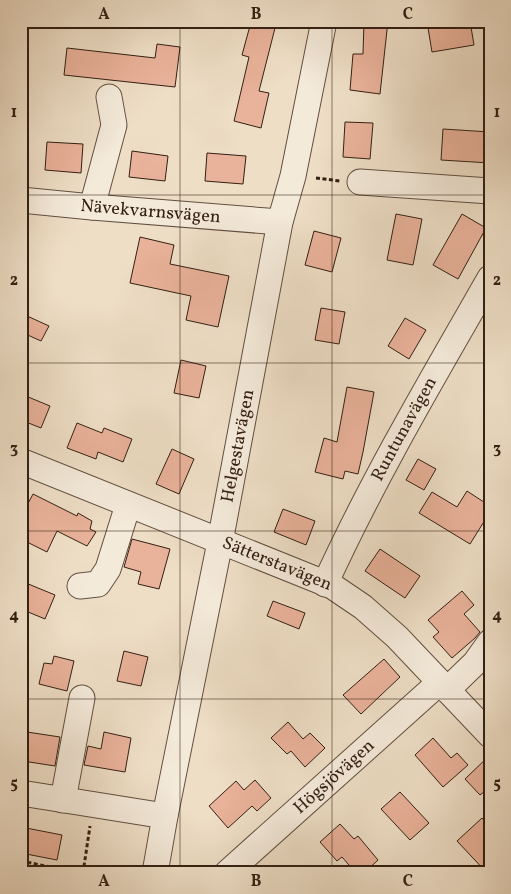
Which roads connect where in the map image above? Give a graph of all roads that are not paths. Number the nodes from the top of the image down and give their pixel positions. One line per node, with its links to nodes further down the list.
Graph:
1 (324, 21): 7 (street, Helgestavägen)
2 (109, 97): 6 (street)
3 (360, 182): 4 (street)
4 (490, 191)
5 (21, 200): 6 (street, Nävekvarnsvägen)
6 (92, 208): 7 (street, Nävekvarnsvägen)
7 (280, 222): 12 (street, Helgestavägen)
8 (490, 278): 9 (street, Runtunavägen)
9 (481, 313): 13 (street, Runtunavägen)
10 (21, 462): 11 (street, Sätterstavägen)
11 (128, 505): 12 (street, Sätterstavägen); 14 (street)
12 (220, 542): 13 (street, Sätterstavägen); 21 (street, Helgestavägen)
13 (325, 584): 16 (street, Sätterstavägen)
14 (80, 586)
15 (490, 642): 16 (street, Högsjövägen)
16 (444, 686): 18 (street, Sätterstavägen); 23 (street, Högsjövägen)
17 (82, 698): 20 (street)
18 (490, 735)
19 (21, 793): 20 (street)
20 (63, 800): 21 (street)
21 (165, 816): 22 (street, Helgestavägen)
22 (155, 873)
23 (227, 873)

